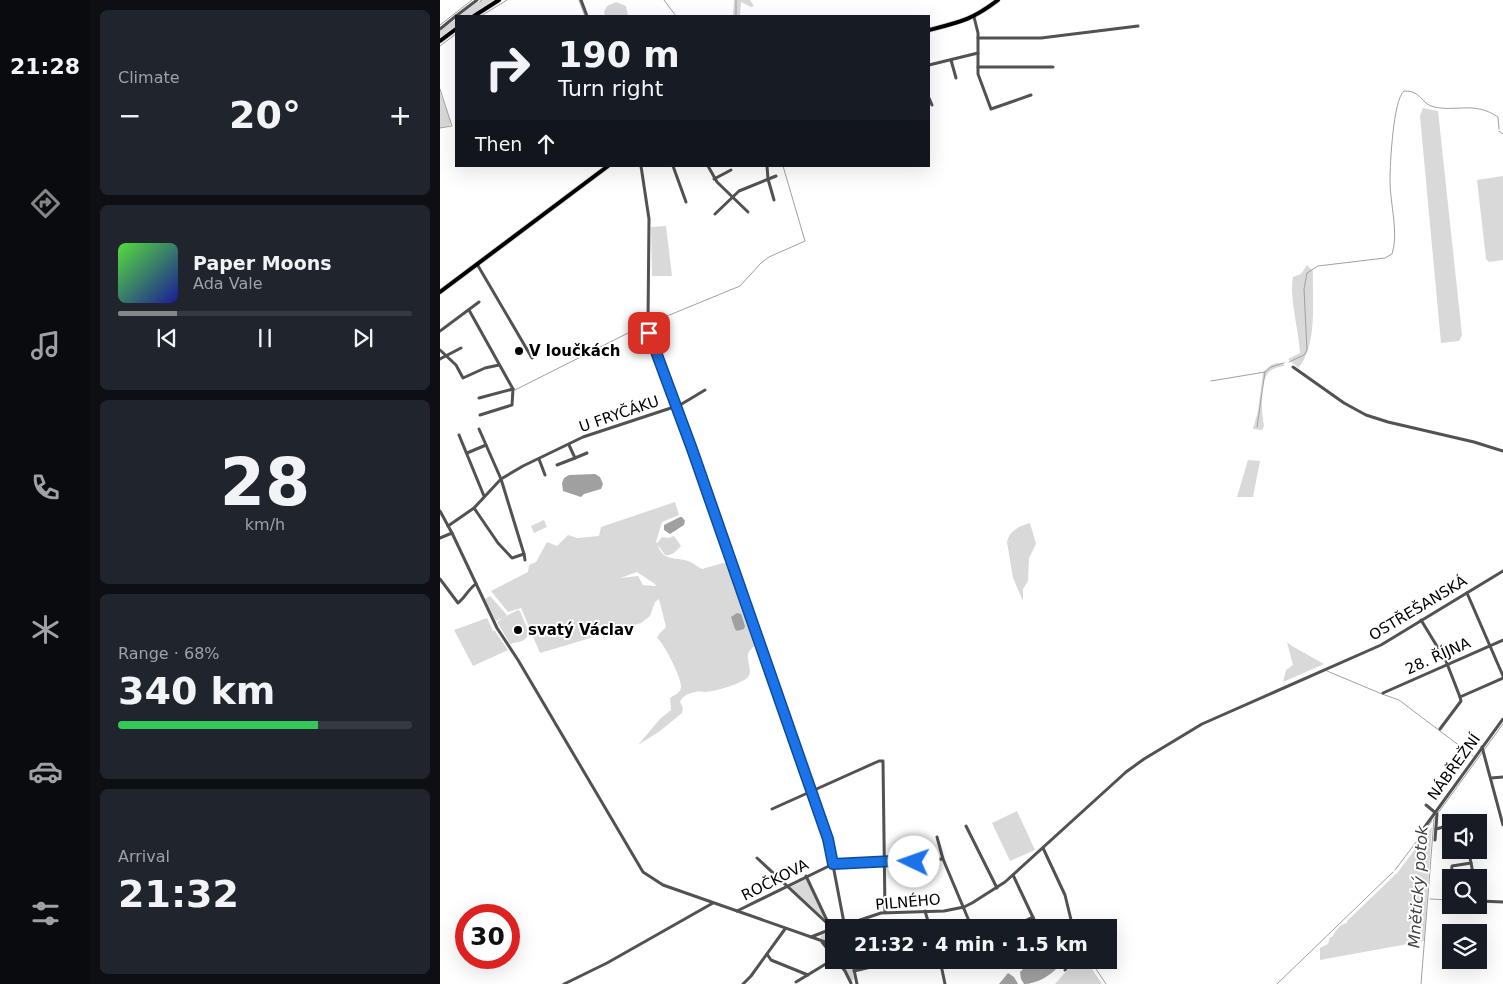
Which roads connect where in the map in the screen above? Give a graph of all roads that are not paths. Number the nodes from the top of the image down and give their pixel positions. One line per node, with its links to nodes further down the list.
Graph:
1 (477, 0): 5 (street)
2 (499, 0): 6 (main road)
3 (581, 0): 7 (street)
4 (998, 0): 9 (main road)
5 (457, 15)
6 (476, 15)
7 (588, 15)
8 (455, 17): 11 (street)
9 (974, 17): 13 (main road); 14 (street)
10 (1138, 26): 14 (street)
11 (440, 29)
12 (455, 30): 15 (main road)
13 (930, 30)
14 (978, 38): 16 (street)
15 (440, 41)
16 (978, 53): 17 (street); 19 (street)
17 (951, 60): 18 (street); 21 (street)
18 (930, 65)
19 (978, 67): 20 (street); 22 (street)
20 (1053, 67)
21 (956, 78)
22 (1031, 94)
23 (930, 100): 24 (street)
24 (932, 105)
25 (607, 167): 39 (main road)
26 (641, 167): 54 (street)
27 (673, 167): 36 (street)
28 (708, 167): 32 (street)
29 (767, 167): 33 (street)
30 (732, 170): 32 (street)
31 (776, 176): 33 (street)
32 (714, 179): 34 (street)
33 (768, 179): 34 (street); 35 (street)
34 (733, 196): 37 (street); 38 (street)
35 (774, 200)
36 (686, 202)
37 (748, 212)
38 (715, 214)
39 (478, 264): 40 (main road); 47 (street)
40 (440, 292)
41 (479, 302): 42 (street)
42 (469, 310): 43 (street); 49 (street)
43 (440, 331)
44 (461, 348): 46 (street)
45 (440, 350): 46 (street)
46 (446, 356): 48 (street); 49 (street)
47 (532, 358)
48 (440, 359)
49 (500, 365): 51 (street)
50 (1293, 367): 60 (street)
51 (513, 389): 53 (street); 55 (street)
52 (705, 390): 54 (street, U FRYČÁKU)
53 (479, 398)
54 (676, 406): 58 (street, U FRYČÁKU); 93 (street)
55 (480, 415)
56 (480, 429): 59 (street)
57 (459, 435): 61 (street)
58 (569, 444): 63 (street, U FRYČÁKU); 64 (street, U FRYČÁKU)
59 (486, 445): 61 (street); 67 (street)
60 (1503, 451)
61 (467, 453): 68 (street)
62 (586, 453): 63 (street, U FRYČÁKU)
63 (575, 458): 65 (street, U FRYČÁKU)
64 (539, 459): 66 (street); 67 (street, U FRYČÁKU)
65 (557, 465)
66 (545, 475)
67 (501, 480): 68 (street, U FRYČÁKU); 74 (street)
68 (484, 496): 69 (street, U FRYČÁKU)
69 (474, 508): 71 (street, U FRYČÁKU); 74 (street)
70 (440, 512): 71 (street)
71 (448, 526): 72 (street)
72 (452, 533): 73 (street); 78 (street)
73 (440, 538)
74 (524, 554): 75 (street)
75 (525, 560)
76 (1503, 571): 80 (street, OSTŘEŠANSKÁ)
77 (440, 579): 79 (street)
78 (476, 584): 79 (street); 121 (street)
79 (442, 585)
80 (1467, 593): 81 (street, OSTŘEŠANSKÁ); 83 (street)
81 (1421, 620): 84 (street); 104 (street, OSTŘEŠANSKÁ)
82 (1503, 640): 83 (street, 28. ŘÍJNA)
83 (1490, 646): 84 (street, 28. ŘÍJNA); 85 (street)
84 (1447, 665): 86 (street, 28. ŘÍJNA); 87 (street)
85 (1503, 677): 87 (street)
86 (1383, 693)
87 (1460, 697): 89 (street)
88 (1503, 719): 90 (street, NÁBŘEŽNÍ)
89 (1440, 729)
90 (1483, 749): 92 (street); 96 (street, NÁBŘEŽNÍ)
91 (1503, 777): 92 (street)
92 (1491, 778): 97 (street)
93 (811, 792): 95 (street); 109 (street); 110 (street)
94 (1426, 805): 96 (street)
95 (772, 810)
96 (1436, 812): 100 (street, NÁBŘEŽNÍ); 101 (street)
97 (1503, 825)
98 (966, 826): 118 (street)
99 (1442, 827): 101 (street)
100 (1424, 828)
101 (1436, 829): 103 (street)
102 (937, 837): 106 (street)
103 (1435, 840)
104 (1043, 848): 114 (street, PILNÉHO); 133 (street)
105 (757, 858): 117 (street)
106 (943, 858): 108 (street, ROČKOVA); 122 (street)
107 (1470, 859): 111 (street)
108 (914, 860): 109 (street, ROČKOVA); 116 (street)
109 (884, 861): 110 (street, ROČKOVA); 125 (street)
110 (833, 864): 115 (street, ROČKOVA); 128 (street)
111 (1471, 864): 112 (street); 113 (street)
112 (1452, 869)
113 (1472, 869)
114 (1013, 875): 118 (street, PILNÉHO); 126 (street)
115 (806, 876): 117 (street, ROČKOVA); 127 (street)
116 (922, 879)
117 (787, 886): 123 (street, ROČKOVA); 134 (street)
118 (997, 888): 122 (street, PILNÉHO)
119 (1487, 901): 120 (street)
120 (1503, 902)
121 (713, 903): 123 (street); 151 (street)
122 (964, 907): 124 (street, PILNÉHO); 131 (street)
123 (737, 911): 135 (street)
124 (924, 911): 125 (street, PILNÉHO); 130 (street)
125 (885, 912): 129 (street, PILNÉHO)
126 (1033, 917): 132 (street)
127 (828, 919)
128 (844, 919)
129 (865, 919)
130 (927, 919)
131 (969, 919)
132 (1029, 919)
133 (1071, 919)
134 (825, 921)
135 (785, 928): 137 (street); 141 (street)
136 (825, 931): 137 (street, PILNÉHO)
137 (810, 937): 138 (street)
138 (821, 941): 139 (street); 140 (street)
139 (825, 942)
140 (825, 947)
141 (767, 954): 147 (street); 152 (street)
142 (825, 965): 147 (street)
143 (843, 969): 150 (street)
144 (863, 969): 146 (street)
145 (942, 969): 153 (street)
146 (854, 971): 149 (street)
147 (808, 975): 148 (street)
148 (796, 982)
149 (857, 982): 150 (street)
150 (850, 983)
151 (564, 984)
152 (743, 984)
153 (945, 984)

